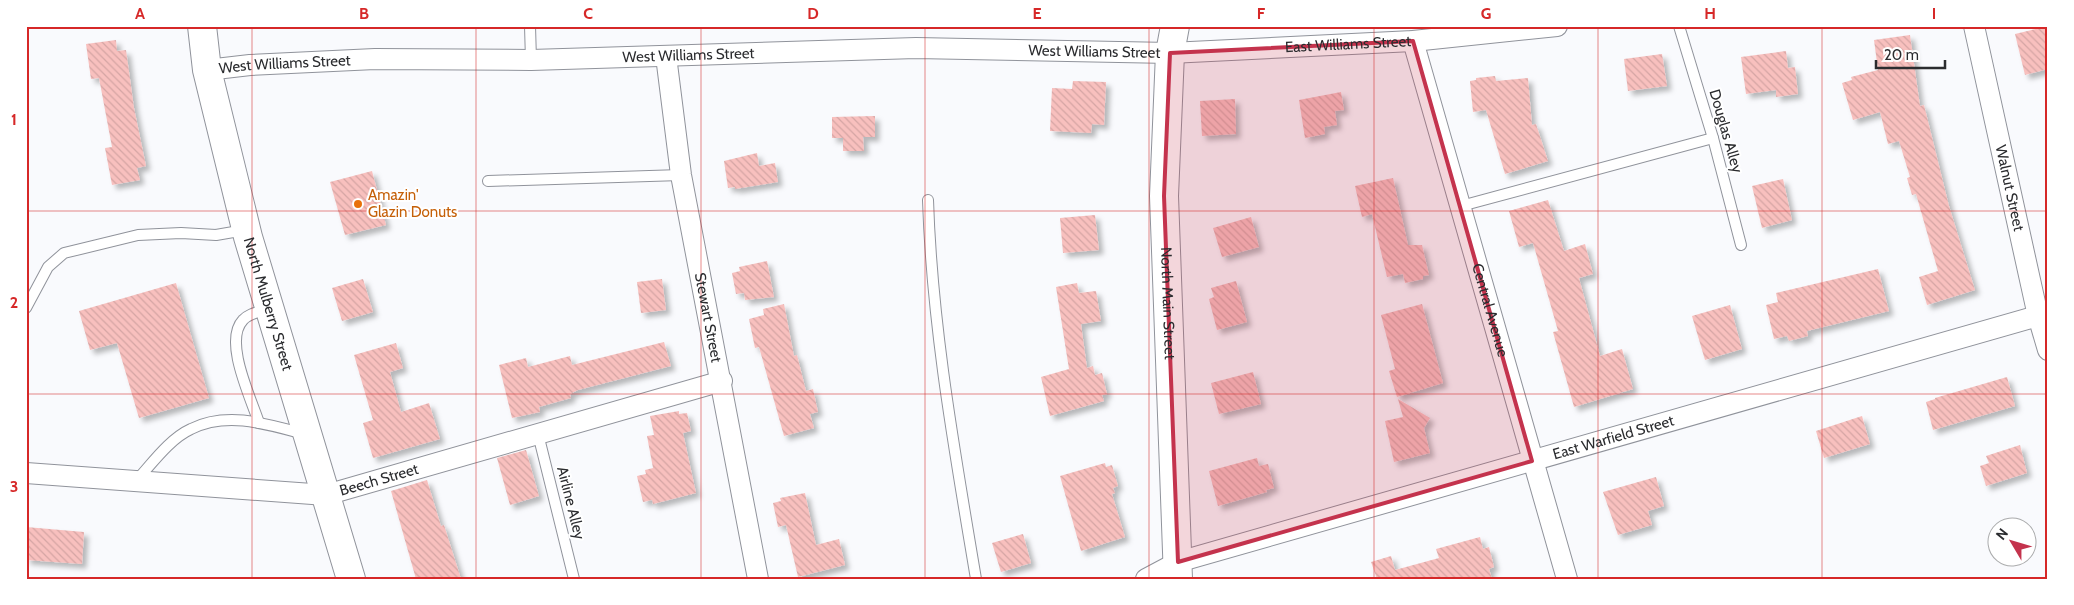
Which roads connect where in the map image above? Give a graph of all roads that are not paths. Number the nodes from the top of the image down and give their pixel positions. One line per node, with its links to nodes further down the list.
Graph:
1 (202, 26): 11 (main road, North Mulberry Street)
2 (530, 26): 10 (lane)
3 (1174, 26): 8 (main road, North Main Street)
4 (1557, 26): 7 (street, East Williams Street)
5 (1679, 26): 12 (lane, Douglas Alley)
6 (1974, 26): 21 (street, Walnut Street)
7 (1414, 41): 8 (street, East Williams Street); 16 (street, Central Avenue)
8 (1170, 53): 9 (street, West Williams Street); 31 (main road, North Main Street)
9 (666, 56): 10 (street, West Williams Street); 13 (street, Stewart Street)
10 (530, 60): 11 (street, West Williams Street)
11 (207, 70): 17 (main road, North Mulberry Street)
12 (1713, 138): 16 (lane); 18 (lane, Douglas Alley)
13 (681, 174): 14 (lane); 23 (street, Stewart Street)
14 (488, 181)
15 (928, 200): 35 (lane)
16 (1462, 206): 27 (street, Central Avenue)
17 (246, 229): 19 (lane); 20 (main road, North Mulberry Street)
18 (1741, 244)
19 (26, 308)
20 (270, 309): 24 (lane); 26 (main road, North Mulberry Street)
21 (2043, 314): 22 (street, Walnut Street); 27 (street, East Warfield Street)
22 (2048, 350)
23 (722, 381): 25 (street, Beech Street); 34 (street, Stewart Street)
24 (259, 423): 26 (lane); 29 (lane)
25 (538, 434): 30 (street, Beech Street); 33 (lane, Airline Alley)
26 (308, 435): 30 (main road, North Mulberry Street)
27 (1532, 461): 31 (street, East Warfield Street); 37 (street, Central Avenue)
28 (26, 474): 29 (street, Beech Street)
29 (134, 482): 30 (street, Beech Street)
30 (326, 495): 32 (main road, North Mulberry Street)
31 (1178, 571): 36 (street, East Warfield Street)
32 (351, 579)
33 (574, 579)
34 (758, 579)
35 (976, 579)
36 (1146, 579)
37 (1566, 579)

